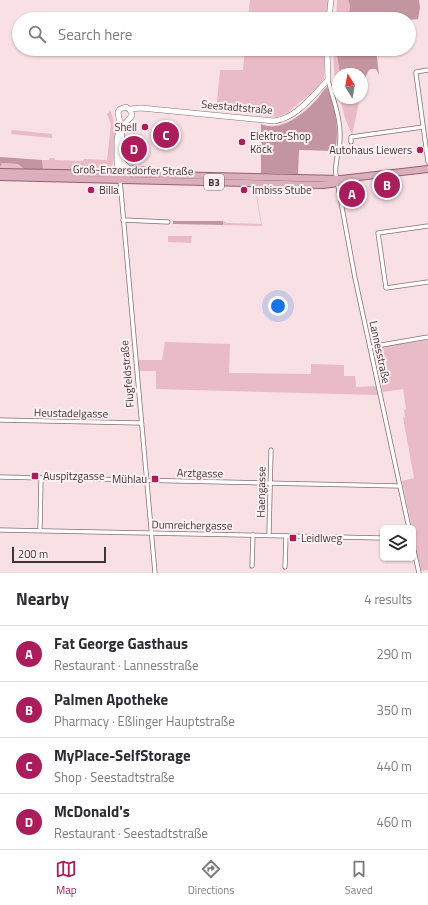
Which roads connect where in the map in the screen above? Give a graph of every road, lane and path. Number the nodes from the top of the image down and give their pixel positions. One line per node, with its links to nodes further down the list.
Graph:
1 (331, 0): 2 (street)
2 (330, 12)
3 (326, 56): 5 (street)
4 (428, 70): 9 (street)
5 (328, 80): 6 (street, Seestadtstraße); 19 (street, Lannesstraße)
6 (131, 112): 7 (street, Seestadtstraße); 8 (street)
7 (119, 118): 8 (street); 11 (street)
8 (128, 120): 11 (street)
9 (423, 126): 10 (street); 12 (street)
10 (351, 142)
11 (119, 159): 15 (street); 16 (street); 18 (street)
12 (428, 162)
13 (428, 169): 19 (main road, B3)
14 (0, 172): 15 (main road, Groß-Enzersdorfer Straße / B3)
15 (105, 174): 18 (main road, Groß-Enzersdorfer Straße / B3)
16 (183, 176): 18 (main road, Groß-Enzersdorfer Straße / B3); 19 (main road, Groß-Enzersdorfer Straße / B3)
17 (0, 177): 18 (main road, Groß-Enzersdorfer Straße / B3)
18 (120, 177): 19 (main road, Groß-Enzersdorfer Straße / B3); 20 (street, Flugfeldstraße)
19 (337, 182): 25 (street, Lannesstraße)
20 (123, 220): 21 (street); 27 (street, Flugfeldstraße)
21 (168, 222)
22 (428, 226): 23 (street)
23 (428, 282)
24 (428, 337): 25 (street)
25 (370, 347): 33 (street, Lannesstraße)
26 (0, 420): 27 (street, Heustadelgasse)
27 (141, 423): 31 (street, Flugfeldstraße)
28 (271, 450): 32 (street, Haengasse)
29 (0, 477): 30 (street, Arztgasse)
30 (42, 478): 31 (street, Arztgasse); 36 (street)
31 (146, 480): 32 (street, Arztgasse); 37 (street, Flugfeldstraße)
32 (270, 483): 33 (street, Arztgasse); 39 (street, Haengasse)
33 (400, 486): 34 (street, Lannesstraße)
34 (408, 525)
35 (0, 530): 36 (street, Dumreichergasse)
36 (40, 530): 37 (street, Dumreichergasse)
37 (151, 533): 38 (street, Dumreichergasse); 45 (street, Flugfeldstraße)
38 (253, 535): 39 (street, Dumreichergasse); 43 (street)
39 (269, 535): 40 (street, Dumreichergasse)
40 (286, 536): 41 (street, Dumreichergasse); 44 (street)
41 (380, 538)
42 (416, 560): 46 (street)
43 (252, 566)
44 (285, 567)
45 (155, 573)
46 (419, 573)

